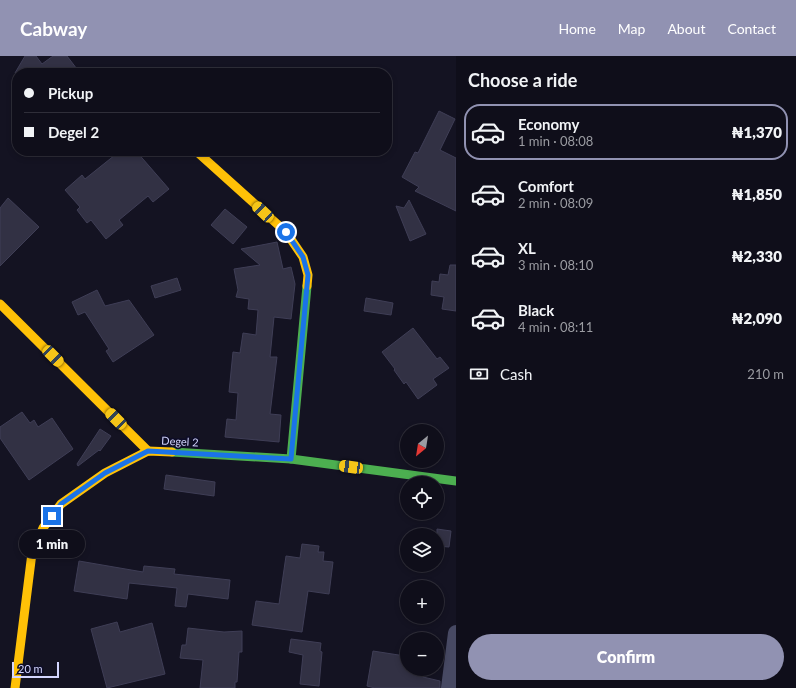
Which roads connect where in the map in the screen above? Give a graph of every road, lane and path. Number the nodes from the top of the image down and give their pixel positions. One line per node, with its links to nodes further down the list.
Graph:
1 (202, 156): 4 (street)
2 (0, 304): 3 (street)
3 (148, 451): 4 (street, Degel 2); 7 (street, Degel 2)
4 (291, 459): 5 (street, Degel 2)
5 (456, 481)
6 (456, 633): 8 (street)
7 (15, 688)
8 (449, 688)

